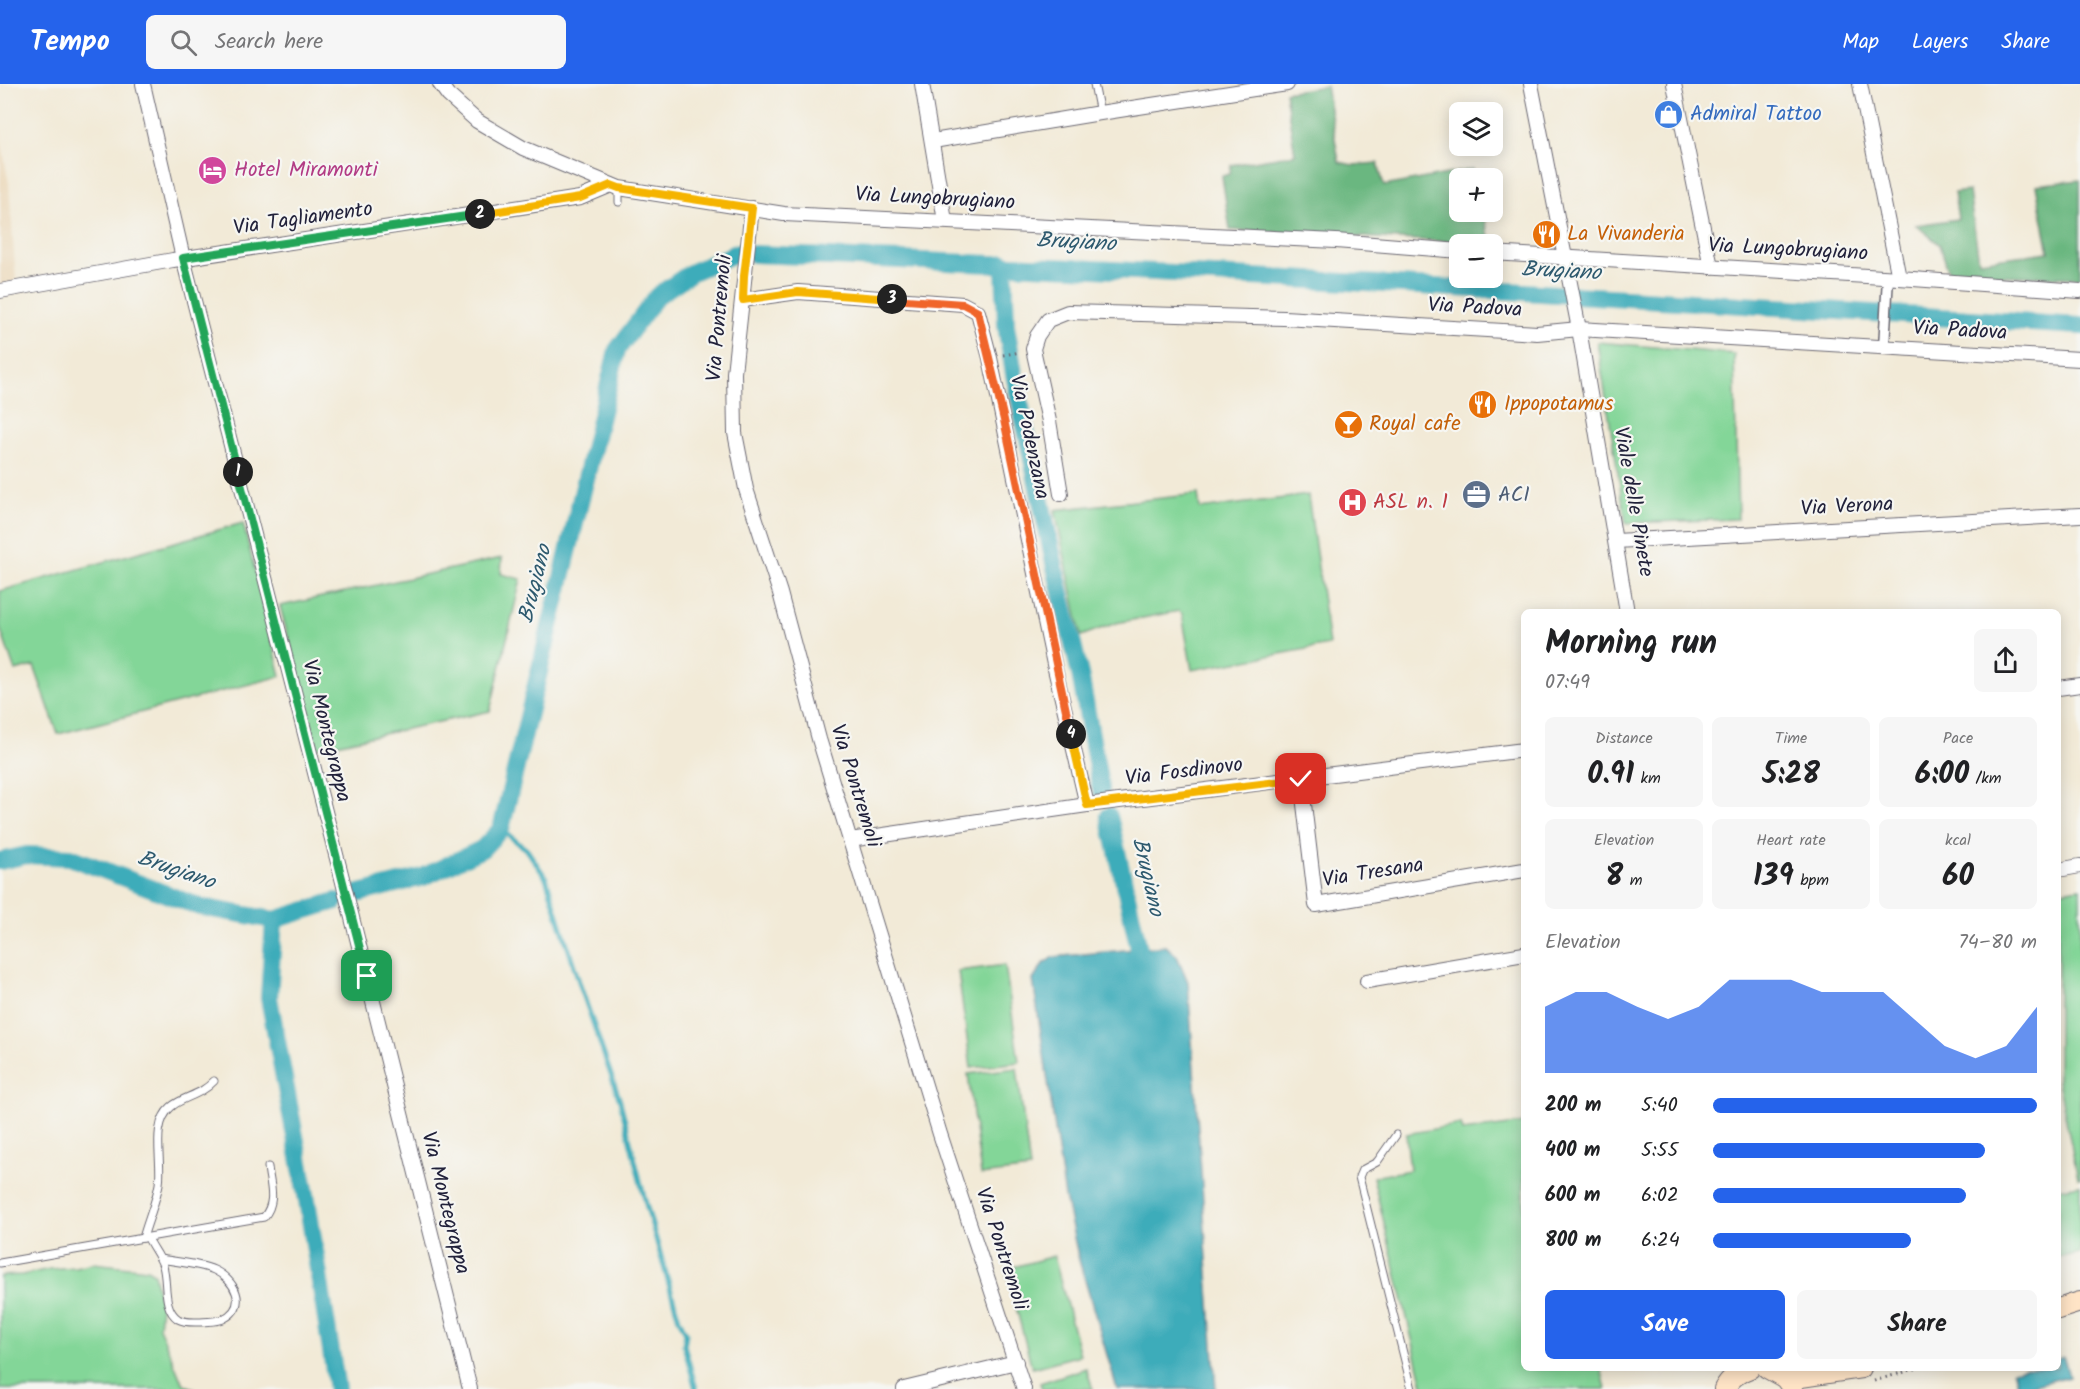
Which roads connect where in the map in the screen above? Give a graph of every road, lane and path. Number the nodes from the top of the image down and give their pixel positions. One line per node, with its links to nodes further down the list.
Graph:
1 (143, 84): 16 (street, Via Montegrappa)
2 (440, 84): 11 (street, Via Lungobrugiano)
3 (922, 84): 10 (street)
4 (1094, 84): 9 (lane)
5 (1287, 84): 9 (street)
6 (1531, 84): 17 (street, Viale delle Pinete)
7 (1674, 84): 18 (street)
8 (1860, 84): 19 (street)
9 (1100, 113): 10 (street)
10 (933, 141): 13 (street)
11 (616, 191): 12 (street, Via Lungobrugiano); 16 (street, Via Tagliamento)
12 (752, 208): 13 (street, Via Lungobrugiano); 22 (street, Via Pontremoli)
13 (945, 221): 14 (street, Via Lungobrugiano)
14 (1449, 250)
15 (1503, 255): 17 (street, Via Lungobrugiano)
16 (183, 258): 20 (street, Via Tagliamento); 56 (street, Via Montegrappa)
17 (1565, 263): 18 (street, Via Lungobrugiano); 23 (street, Viale delle Pinete)
18 (1711, 267): 19 (street, Via Lungobrugiano)
19 (1892, 281): 21 (street, Via Lungobrugiano); 24 (street)
20 (0, 291)
21 (2080, 291)
22 (743, 300): 36 (street, Via Podenzana); 37 (street, Via Pontremoli)
23 (1578, 327): 24 (street, Via Padova); 28 (street, Via Padova); 30 (street, Viale delle Pinete)
24 (1884, 342): 27 (street, Via Padova)
25 (1026, 351): 26 (path)
26 (998, 356)
27 (2080, 359)
28 (1061, 494)
29 (2080, 515): 30 (street, Via Verona)
30 (1616, 541): 31 (street, Viale delle Pinete)
31 (1627, 609)
32 (2080, 685): 33 (street)
33 (2061, 688)
34 (1521, 750): 35 (street, Via Fosdinovo)
35 (1301, 779): 36 (street, Via Fosdinovo); 40 (street, Via Tresana)
36 (1087, 805): 37 (street, Via Fosdinovo)
37 (849, 840): 51 (street, Via Pontremoli)
38 (2080, 866): 39 (street)
39 (2061, 869)
40 (1521, 870)
41 (1521, 955): 42 (street)
42 (1367, 981)
43 (214, 1081): 46 (lane)
44 (1396, 1136): 59 (lane)
45 (268, 1167): 46 (lane)
46 (145, 1238): 47 (lane); 48 (lane)
47 (160, 1259): 47 (lane)
48 (0, 1263)
49 (2080, 1302): 50 (main road)
50 (2061, 1307)
51 (1016, 1362): 57 (street); 58 (street, Via Pontremoli)
52 (1741, 1371): 60 (main road)
53 (1887, 1371): 54 (path)
54 (1866, 1373): 55 (main road); 61 (main road)
55 (1779, 1375)
56 (470, 1389)
57 (904, 1389)
58 (1024, 1389)
59 (1413, 1389)
60 (1724, 1389)
61 (1826, 1389)

